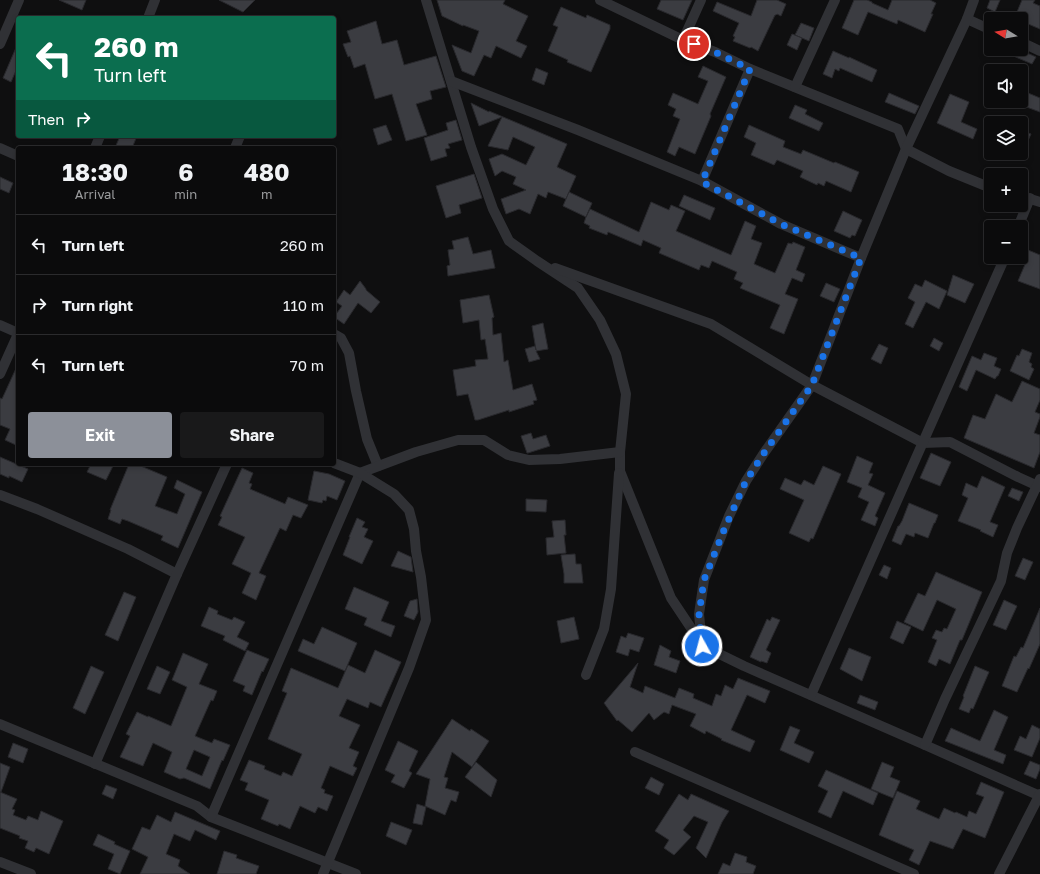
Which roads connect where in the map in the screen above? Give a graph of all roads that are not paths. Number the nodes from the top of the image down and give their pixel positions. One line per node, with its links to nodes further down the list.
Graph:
1 (19, 0): 12 (street)
2 (155, 0): 8 (street)
3 (426, 0): 16 (street)
4 (600, 0): 11 (street)
5 (701, 0): 11 (street)
6 (835, 0): 17 (street)
7 (974, 0): 9 (street)
8 (149, 16)
9 (966, 19): 10 (street); 19 (street)
10 (984, 27)
11 (683, 40): 15 (street)
12 (0, 44)
13 (1028, 45): 14 (street)
14 (1040, 51)
15 (750, 69): 17 (street); 21 (street)
16 (451, 81): 21 (street); 26 (street)
17 (795, 87): 19 (street)
18 (0, 148): 20 (street)
19 (906, 149): 22 (street); 25 (street)
20 (16, 155)
21 (702, 182): 25 (street)
22 (984, 185)
23 (1030, 199): 24 (street)
24 (1021, 220)
25 (861, 258): 33 (street)
26 (537, 262): 33 (street); 35 (street)
27 (1001, 264): 34 (street)
28 (0, 325): 29 (street)
29 (16, 332)
30 (336, 335): 38 (street)
31 (16, 338): 32 (street)
32 (0, 374)
33 (812, 385): 34 (street); 44 (street)
34 (923, 443): 41 (street); 46 (street)
35 (620, 452): 38 (street); 39 (street)
36 (336, 464): 40 (street)
37 (226, 466): 43 (street)
38 (378, 466): 40 (street)
39 (620, 471): 44 (street); 45 (street)
40 (360, 473): 52 (street); 54 (street)
41 (1039, 484): 48 (street)
42 (0, 495): 43 (street)
43 (178, 574): 50 (street)
44 (702, 646): 46 (street)
45 (586, 675)
46 (811, 695): 48 (street)
47 (0, 724): 50 (street)
48 (925, 744): 51 (street)
49 (635, 752): 58 (street)
50 (95, 764): 52 (street)
51 (1040, 795): 59 (street)
52 (211, 817): 54 (street)
53 (0, 862): 55 (street)
54 (328, 863): 56 (street); 57 (street)
55 (31, 874)
56 (323, 874)
57 (356, 874)
58 (914, 874)
59 (998, 874)

